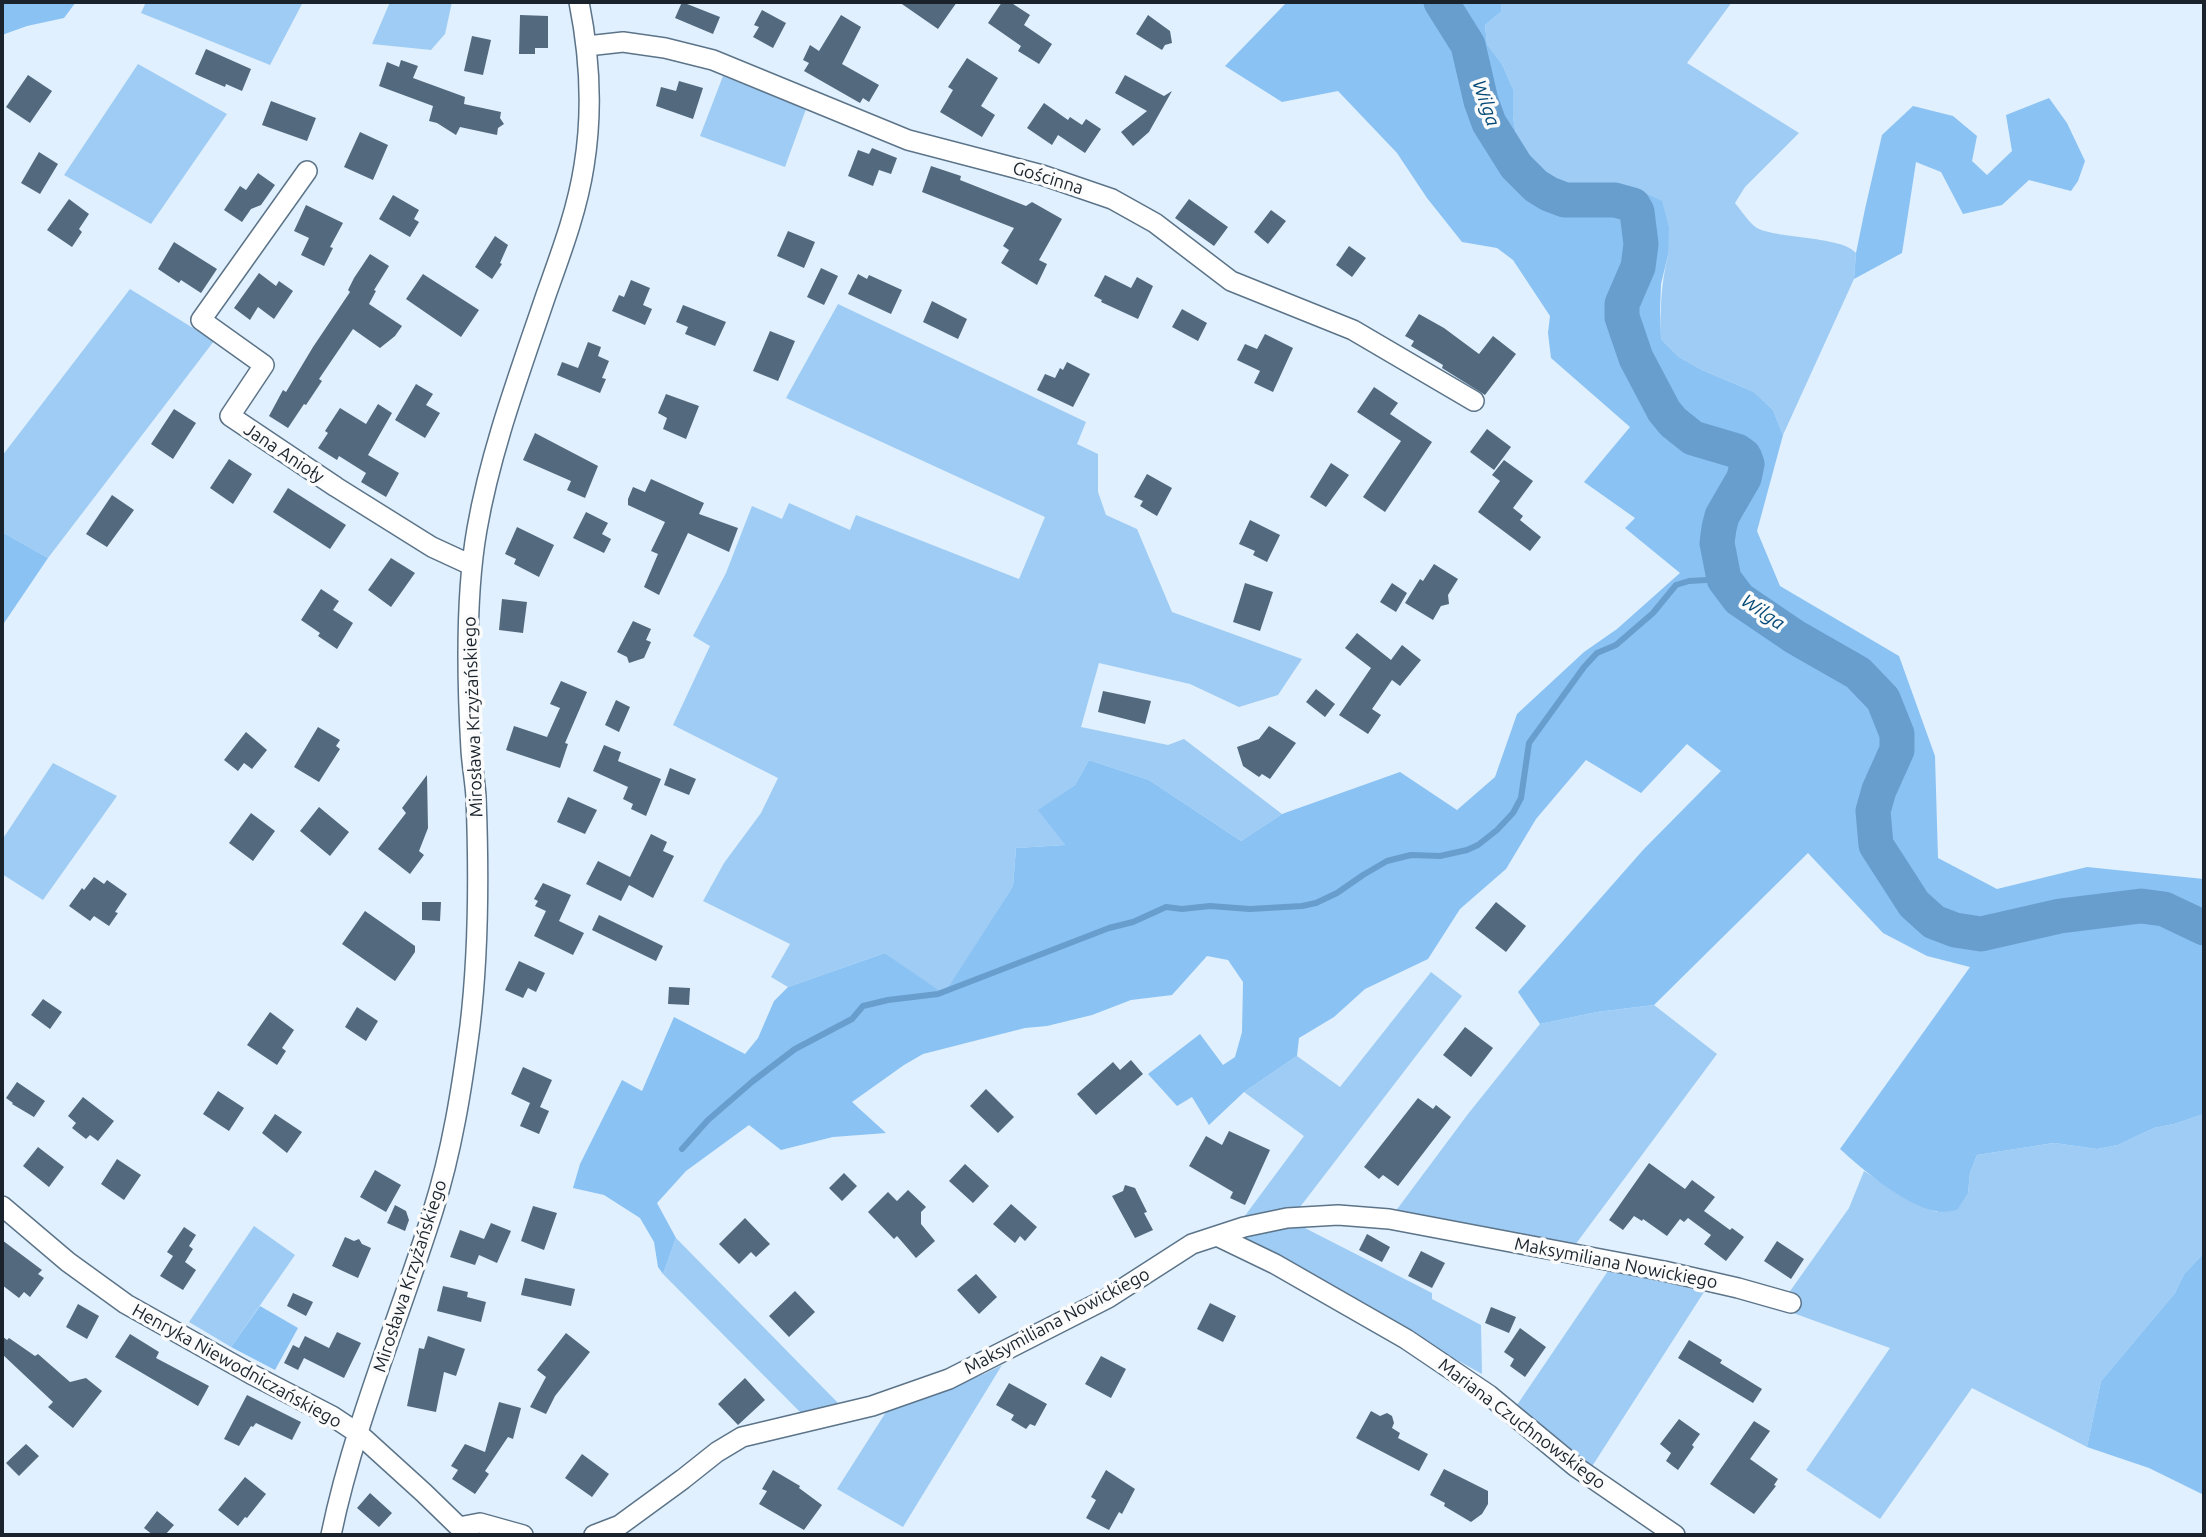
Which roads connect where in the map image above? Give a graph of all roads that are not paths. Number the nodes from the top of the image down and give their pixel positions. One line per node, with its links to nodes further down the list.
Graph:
1 (579, 2): 2 (street, Mirosława Krzyżańskiego)
2 (587, 46): 4 (street, Gościnna); 5 (street, Mirosława Krzyżańskiego)
3 (307, 171): 5 (street, Jana Anioły)
4 (1474, 401)
5 (471, 565): 9 (street, Mirosława Krzyżańskiego)
6 (2, 1206): 9 (street, Henryka Niewodniczańskiego)
7 (1219, 1237): 8 (street, Maksymiliana Nowickiego); 13 (street, Maksymiliana Nowickiego); 14 (street, Mariana Czuchnowskiego)
8 (1791, 1303)
9 (359, 1434): 10 (street, Henryka Niewodniczańskiego); 11 (street, Mirosława Krzyżańskiego)
10 (461, 1531): 12 (street)
11 (331, 1535)
12 (523, 1535)
13 (594, 1535)
14 (1675, 1535)

